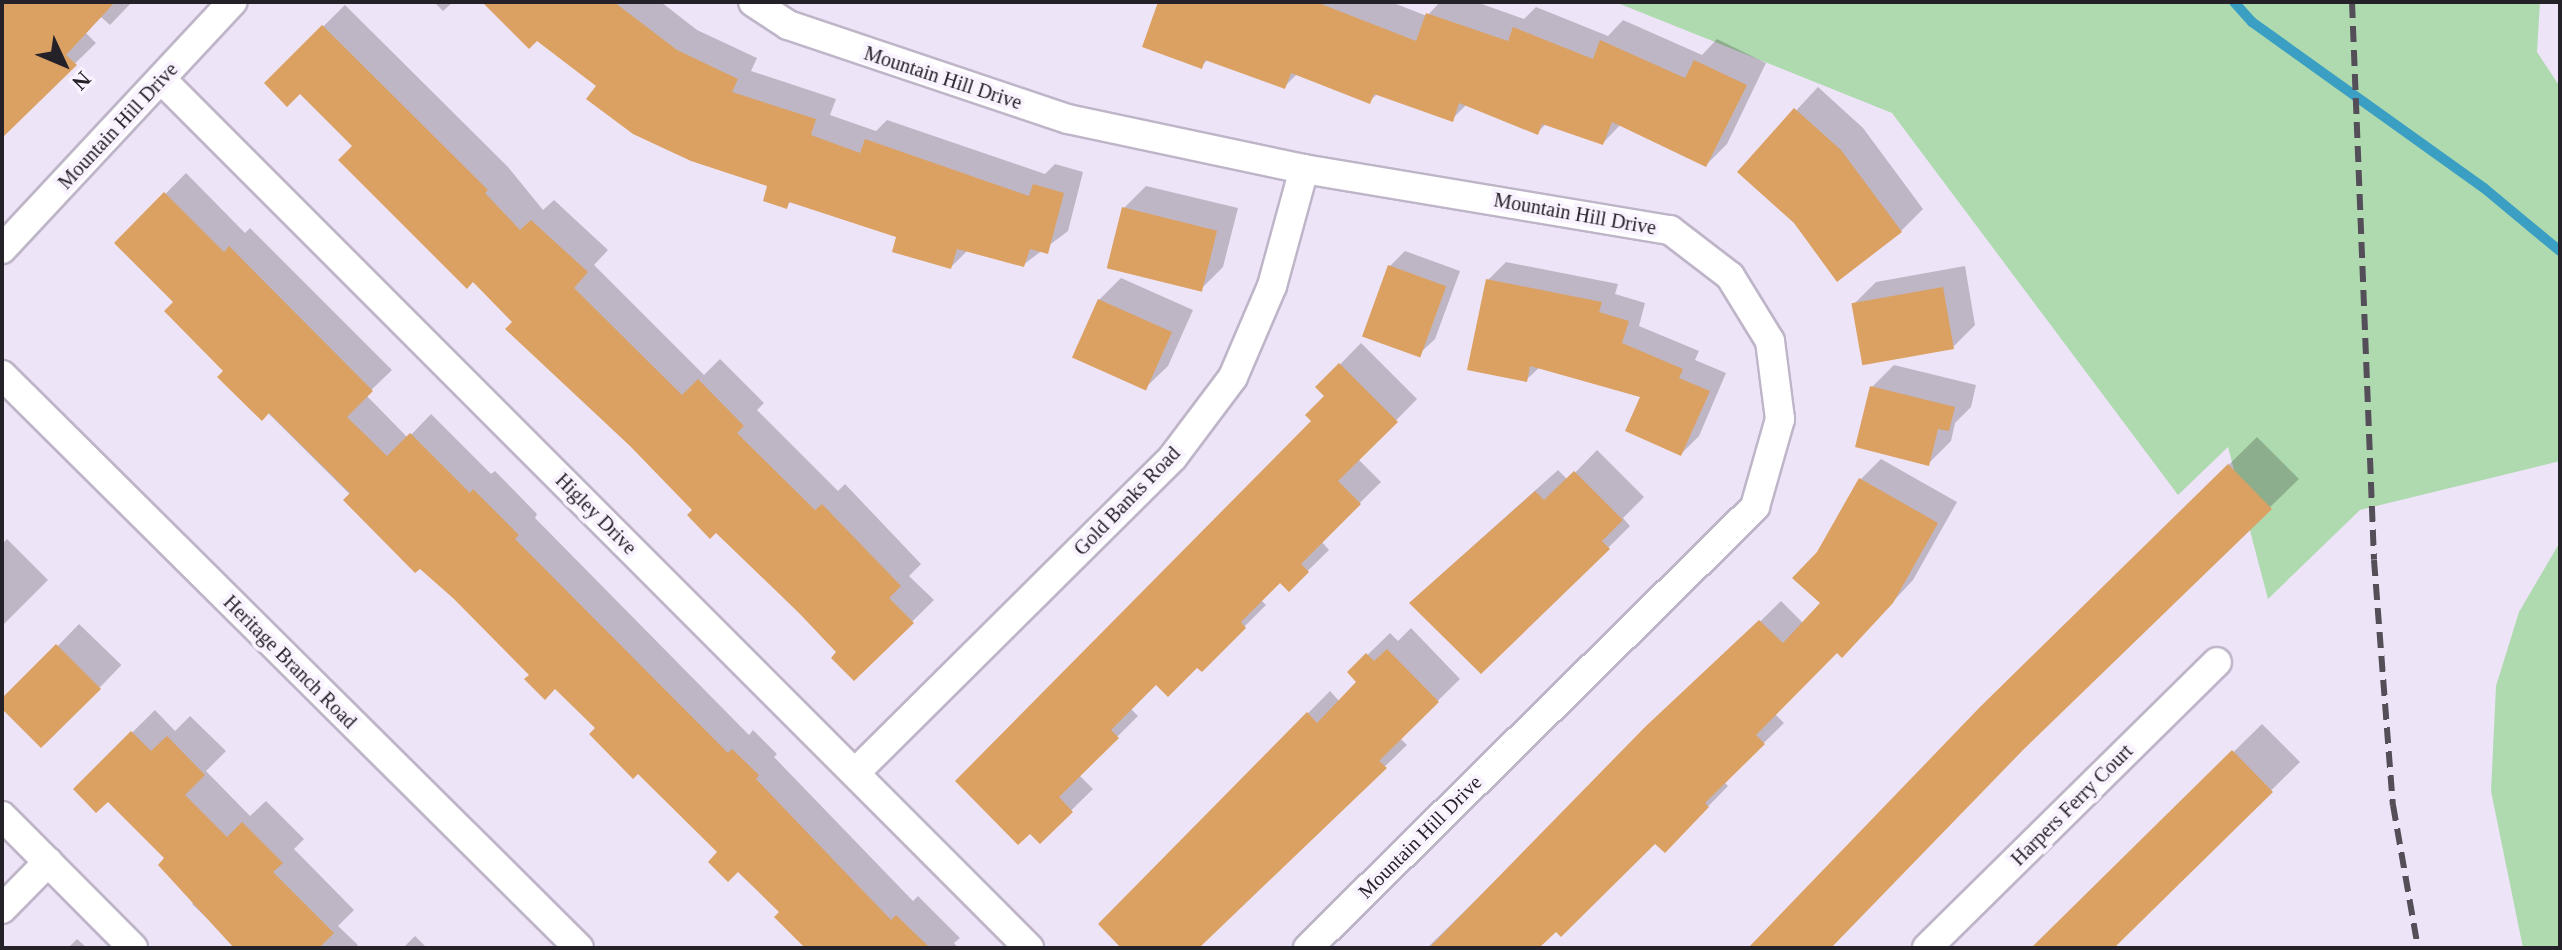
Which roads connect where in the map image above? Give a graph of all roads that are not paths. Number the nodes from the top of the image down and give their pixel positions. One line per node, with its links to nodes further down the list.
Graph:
1 (232, 2): 3 (street, Mountain Hill Drive)
2 (753, 2): 4 (street, Mountain Hill Drive)
3 (162, 80): 5 (street, Mountain Hill Drive); 8 (street, Higley Drive)
4 (1304, 169): 8 (street, Gold Banks Road); 15 (street, Mountain Hill Drive)
5 (2, 249)
6 (2, 375): 13 (street, Heritage Branch Road)
7 (2217, 662): 16 (street, Harpers Ferry Court)
8 (855, 773): 14 (street, Higley Drive)
9 (2, 816): 10 (street)
10 (48, 862): 11 (street); 12 (street)
11 (2, 909)
12 (133, 948)
13 (579, 948)
14 (1029, 948)
15 (1308, 948)
16 (1927, 948)

